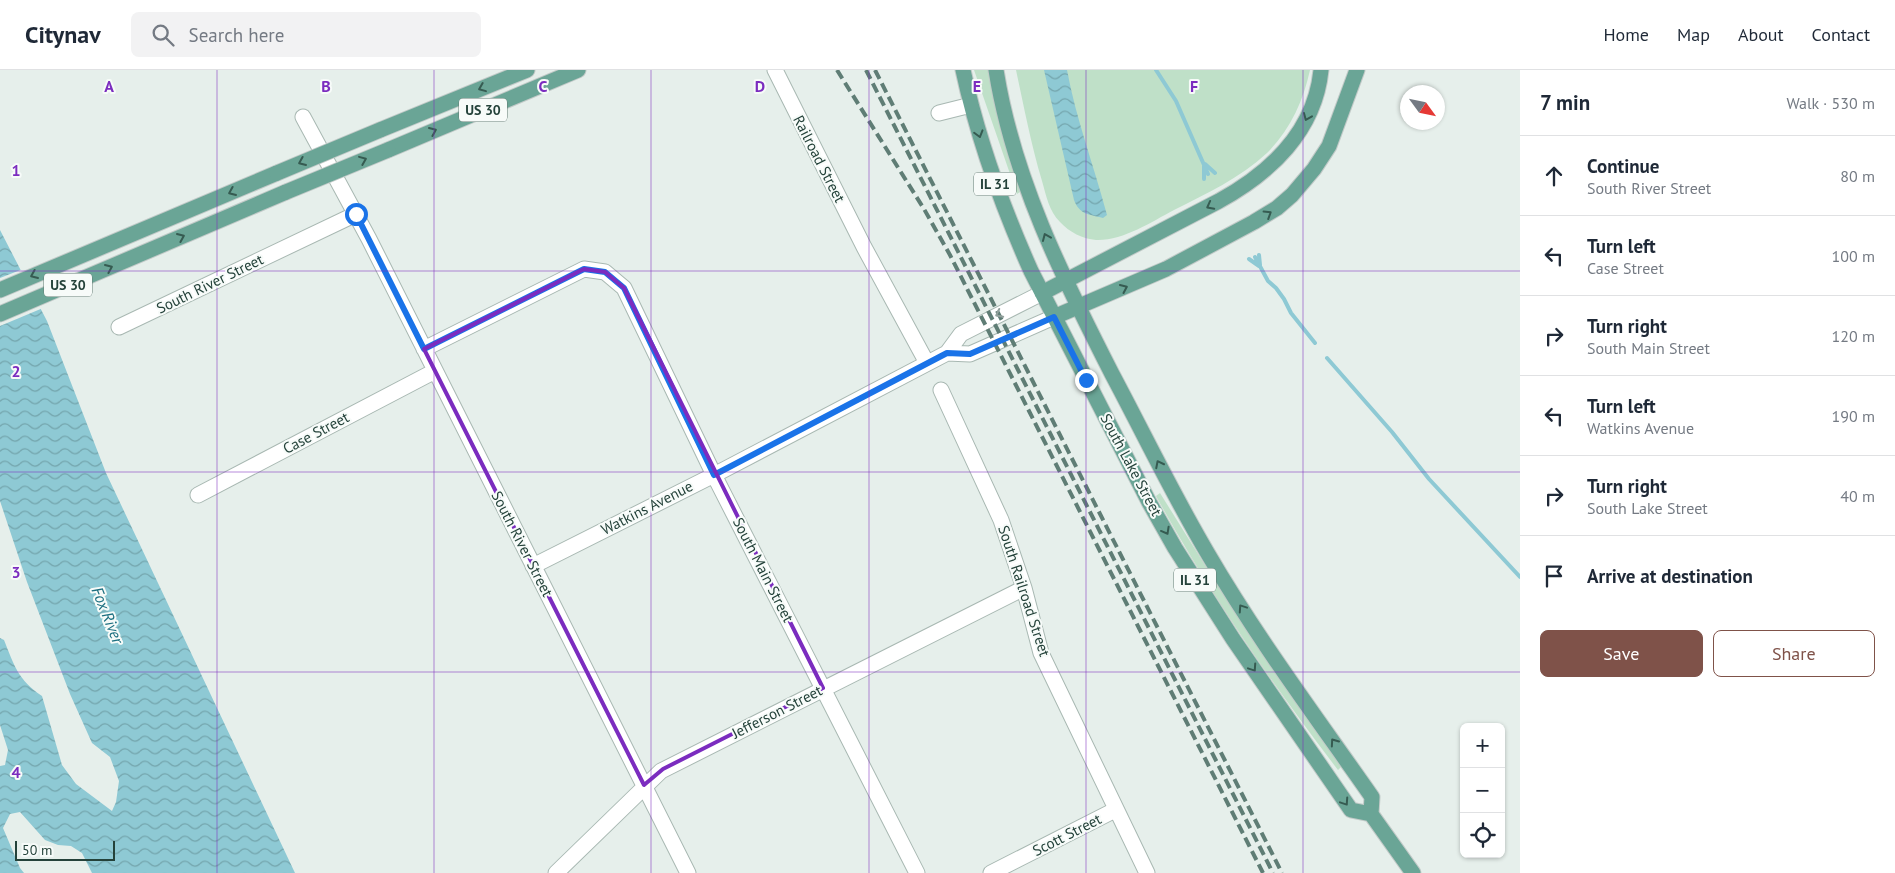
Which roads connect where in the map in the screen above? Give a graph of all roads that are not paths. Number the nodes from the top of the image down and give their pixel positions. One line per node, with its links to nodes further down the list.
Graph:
1 (527, 70): 13 (main road, US 30, one-way to 13, bridge)
2 (578, 70): 16 (main road, US 30, one-way to 2, bridge)
3 (775, 70): 21 (street, Railroad Street)
4 (963, 70): 8 (main road, South Lake Street / IL 31)
5 (996, 70): 12 (main road, South Lake Street / IL 31, one-way to 5)
6 (1321, 70): 12 (main road, one-way to 12)
7 (1357, 70): 15 (main road, one-way to 7)
8 (970, 105): 9 (street); 14 (main road, South Lake Street / IL 31, one-way to 14)
9 (939, 113)
10 (303, 116): 11 (street, South River Street)
11 (356, 214): 18 (street, South River Street); 19 (street, South River Street)
12 (1067, 281): 14 (main road); 15 (main road, South Lake Street / IL 31)
13 (0, 290)
14 (1042, 293): 17 (main road, South Lake Street / IL 31); 20 (street, Watkins Avenue, one-way to 20)
15 (1079, 308): 17 (main road); 31 (main road, South Lake Street / IL 31, one-way to 15)
16 (0, 314)
17 (1054, 317): 20 (street, Watkins Avenue); 31 (main road, South Lake Street / IL 31, one-way to 31)
18 (119, 328)
19 (424, 349): 22 (street, South River Street); 24 (street, South Main Street)
20 (947, 353): 21 (street, Watkins Avenue)
21 (927, 363): 24 (street, Watkins Avenue)
22 (435, 372): 25 (street, Case Street); 26 (street, South River Street)
23 (941, 390): 27 (street, South Railroad Street)
24 (714, 475): 26 (street, Watkins Avenue); 28 (street, South Main Street)
25 (198, 495)
26 (533, 566): 29 (street, South River Street)
27 (1024, 588): 28 (street, Jefferson Street); 30 (street, South Railroad Street)
28 (823, 688): 29 (street, Jefferson Street); 34 (street, South Main Street)
29 (644, 785): 32 (street, Jefferson Street); 33 (street, South River Street)
30 (1116, 810): 35 (street, Scott Street); 36 (street, South Railroad Street)
31 (1371, 814): 37 (main road, South Lake Street / IL 31)
32 (556, 873)
33 (688, 873)
34 (916, 873)
35 (991, 873)
36 (1147, 873)
37 (1413, 873)

